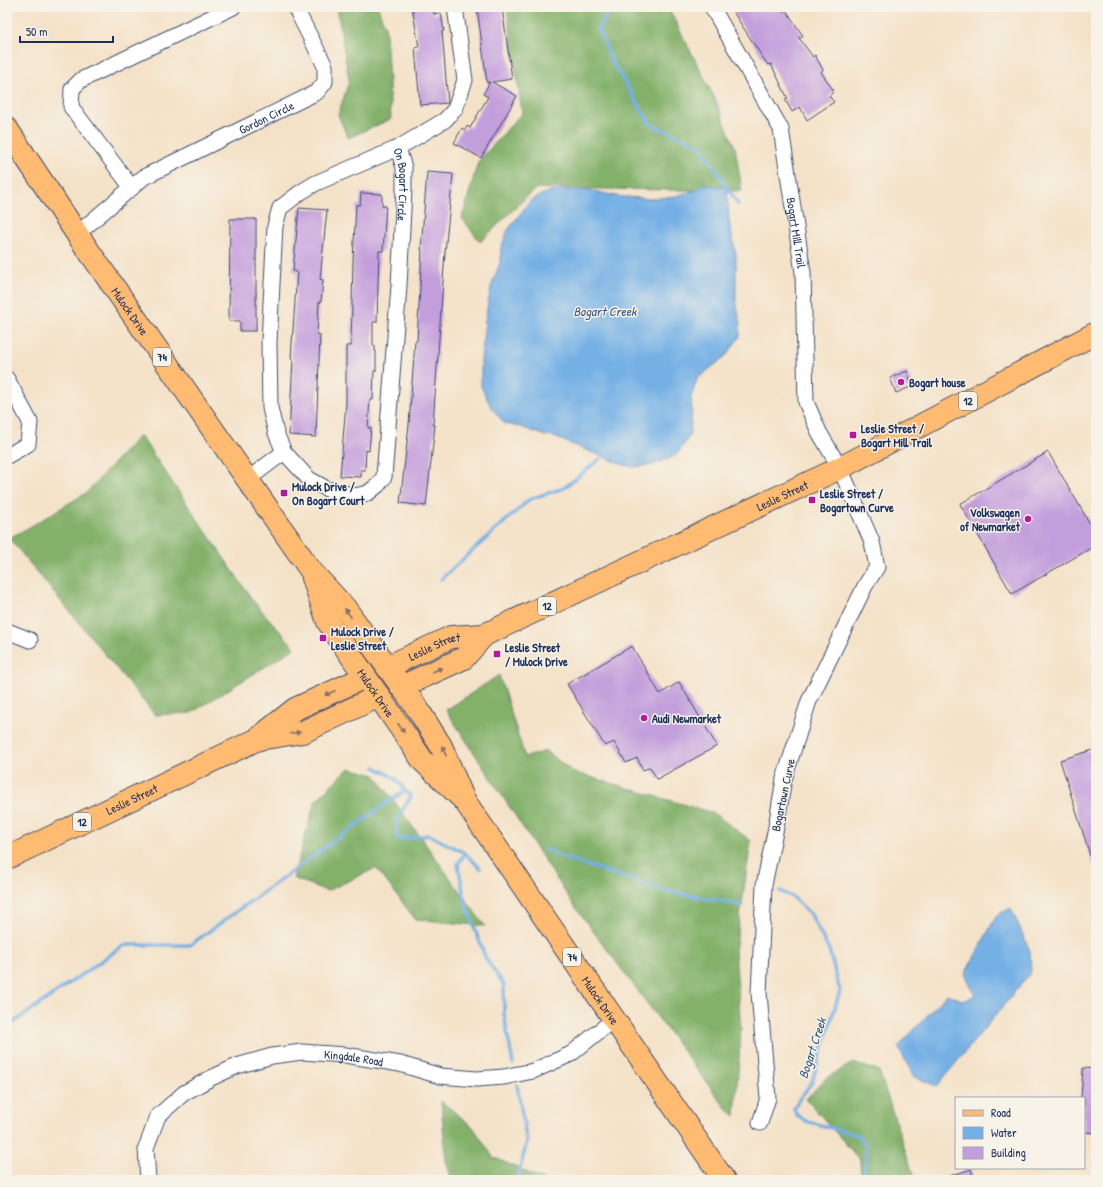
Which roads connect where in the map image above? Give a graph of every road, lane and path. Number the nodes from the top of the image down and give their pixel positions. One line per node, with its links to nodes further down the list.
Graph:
1 (233, 7): 7 (street)
2 (296, 7): 7 (street, Gordon Circle)
3 (455, 7): 6 (street)
4 (712, 7): 13 (street, Bogart Mill Trail)
5 (7, 129): 8 (main road, Mulock Drive / 74)
6 (398, 148): 11 (street, On Bogart Circle); 11 (street, On Bogart Circle)
7 (132, 188): 8 (street, Gordon Circle)
8 (77, 234): 14 (main road, Mulock Drive / 74)
9 (1096, 333): 13 (main road, Leslie Street / 12)
10 (7, 379): 12 (street)
11 (284, 452): 14 (street)
12 (7, 456)
13 (840, 468): 17 (main road, Leslie Street / 12); 27 (street, Bogartown Curve)
14 (248, 480): 15 (main road, Mulock Drive / 74)
15 (311, 571): 19 (main road, Mulock Drive / 74, one-way to 15); 20 (main road, Mulock Drive / 74)
16 (7, 631): 18 (street)
17 (484, 635): 19 (main road, Leslie Street / 12); 21 (main road, Leslie Street / 12, one-way to 17)
18 (30, 640)
19 (387, 667): 21 (main road, Mulock Drive / 74)
20 (365, 677): 22 (main road, Mulock Drive / 74); 23 (main road, Leslie Street / 12, one-way to 23)
21 (401, 687): 24 (main road, Mulock Drive / 74, one-way to 21)
22 (379, 696): 23 (main road, Leslie Street / 12, one-way to 22); 24 (main road, Mulock Drive / 74, one-way to 24)
23 (256, 740): 25 (main road, Leslie Street / 12)
24 (464, 800): 26 (main road, Mulock Drive / 74)
25 (7, 858)
26 (614, 1019): 28 (street, Kingdale Road); 29 (main road, Mulock Drive / 74)
27 (760, 1123)
28 (148, 1180)
29 (724, 1180)

